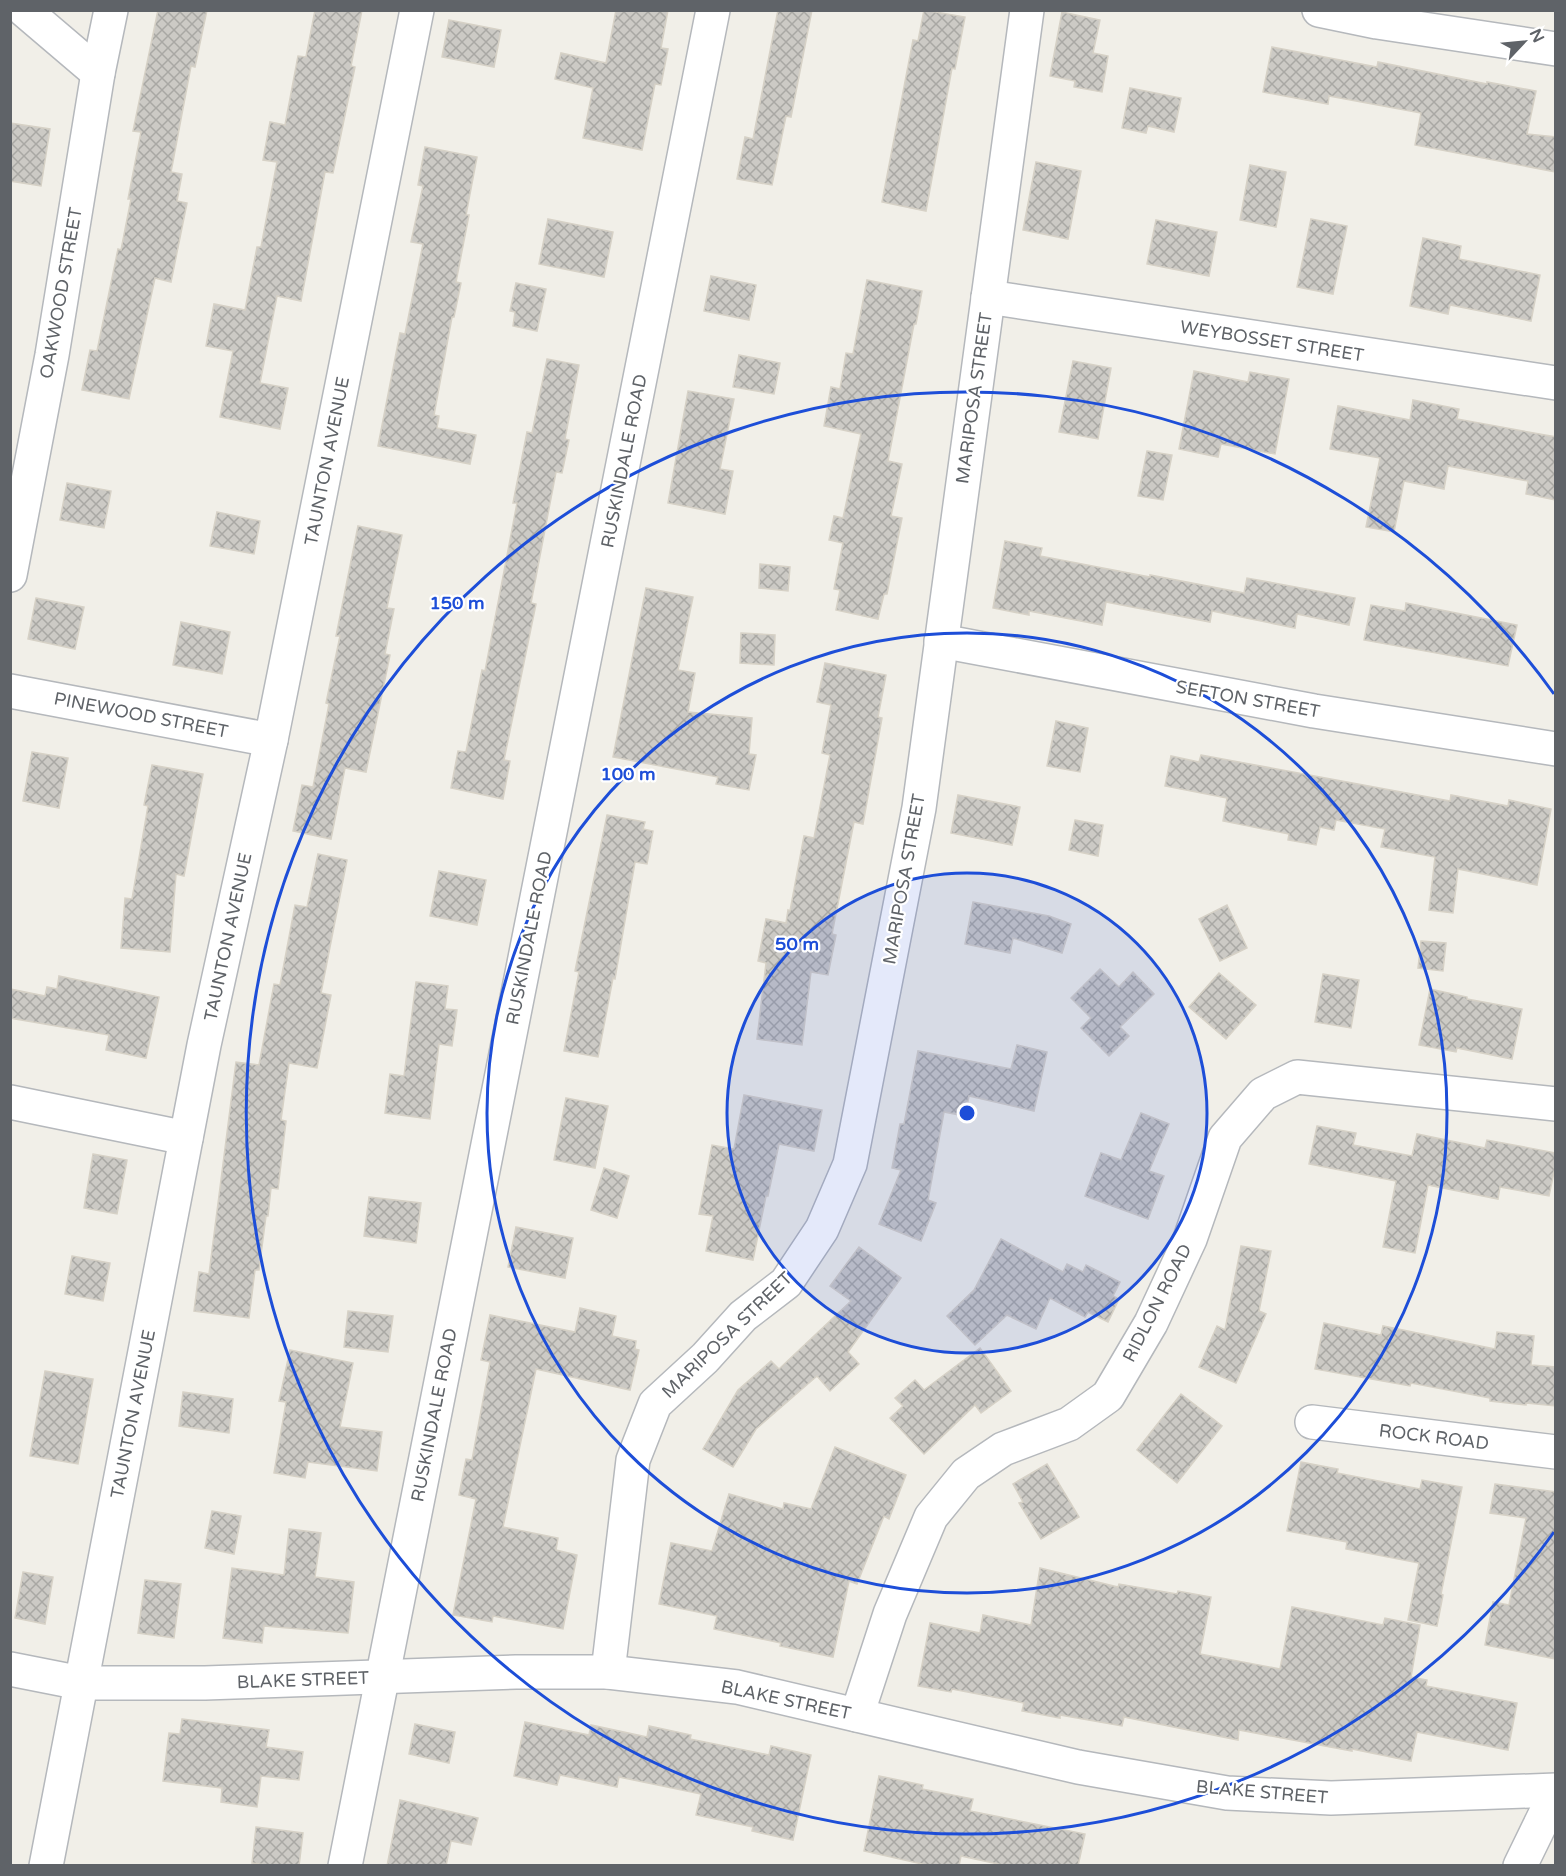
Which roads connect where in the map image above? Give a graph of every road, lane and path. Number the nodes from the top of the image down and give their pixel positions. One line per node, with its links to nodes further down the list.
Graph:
1 (24, 10): 8 (street)
2 (111, 10): 8 (street, OAKWOOD STREET)
3 (417, 10): 14 (street, TAUNTON AVENUE)
4 (713, 10): 23 (street, RUSKINDALE ROAD)
5 (1027, 10): 9 (street, MARIPOSA STREET)
6 (1319, 10): 7 (street)
7 (1556, 49)
8 (98, 73): 11 (street, OAKWOOD STREET)
9 (988, 297): 10 (street, WEYBOSSET STREET); 12 (street, MARIPOSA STREET)
10 (1556, 383)
11 (10, 575)
12 (941, 641): 15 (street, SEFTON STREET); 22 (street, MARIPOSA STREET)
13 (10, 691): 14 (street, PINEWOOD STREET)
14 (271, 740): 18 (street, TAUNTON AVENUE)
15 (1556, 748)
16 (10, 1102): 18 (street)
17 (1556, 1104): 25 (street, RIDLON ROAD)
18 (186, 1138): 24 (street, TAUNTON AVENUE)
19 (1312, 1422): 20 (street, ROCK ROAD)
20 (1556, 1452)
21 (10, 1669): 24 (street, BLAKE STREET)
22 (608, 1672): 23 (street, BLAKE STREET); 25 (street, BLAKE STREET)
23 (383, 1678): 24 (street, BLAKE STREET); 28 (street, RUSKINDALE ROAD)
24 (81, 1683): 27 (street, TAUNTON AVENUE)
25 (856, 1714): 26 (street, BLAKE STREET)
26 (1556, 1791): 29 (street)
27 (46, 1866)
28 (345, 1866)
29 (1520, 1866)

